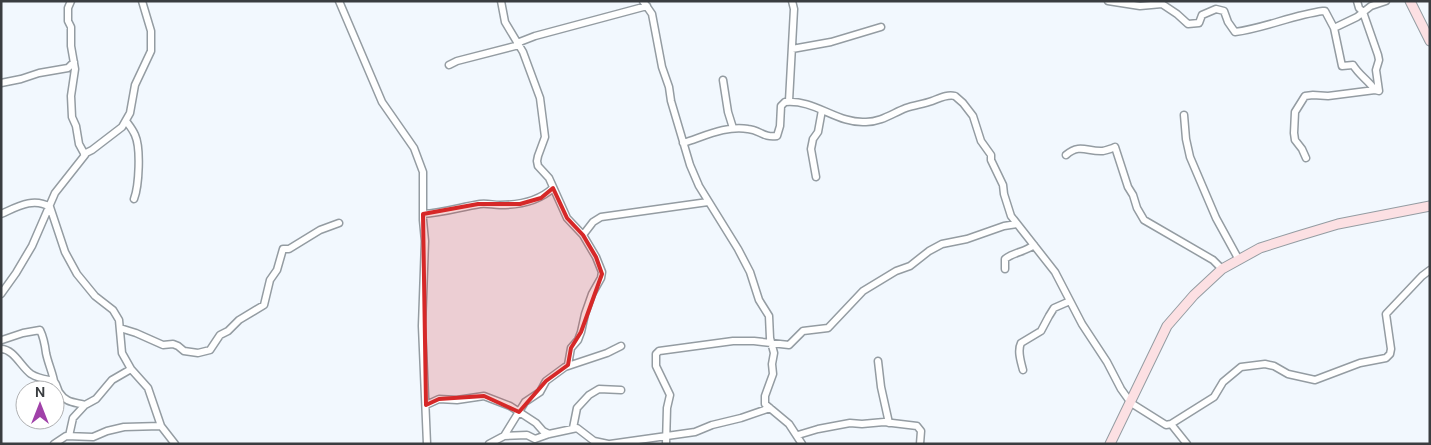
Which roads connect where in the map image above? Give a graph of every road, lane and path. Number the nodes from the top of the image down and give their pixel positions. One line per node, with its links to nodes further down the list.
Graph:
1 (72, 1): 17 (street)
2 (142, 1): 25 (street)
3 (339, 1): 38 (street)
4 (501, 1): 15 (street)
5 (792, 1): 16 (street)
6 (1108, 1): 13 (street)
7 (1357, 1): 11 (street)
8 (1386, 1): 11 (street)
9 (1410, 1): 14 (street)
10 (645, 4): 15 (street); 27 (street)
11 (1363, 12): 13 (street); 21 (street)
12 (882, 28): 16 (street)
13 (1334, 28): 21 (street)
14 (1430, 41)
15 (518, 44): 18 (street); 32 (street)
16 (792, 49): 22 (street)
17 (74, 62): 20 (street); 28 (street)
18 (449, 65)
19 (723, 80): 26 (street)
20 (1, 83)
21 (1375, 90): 30 (street)
22 (789, 102): 23 (street); 26 (street)
23 (822, 110): 31 (street); 40 (street)
24 (1184, 115): 43 (street)
25 (126, 121): 28 (street); 33 (street)
26 (733, 128): 27 (street)
27 (683, 143): 34 (street)
28 (84, 154): 36 (street)
29 (1066, 155): 45 (street)
30 (1306, 158)
31 (816, 177)
32 (554, 188): 38 (street); 41 (street)
33 (134, 199)
34 (708, 202): 41 (street); 51 (street)
35 (1430, 206): 43 (street)
36 (50, 207): 37 (street); 47 (street); 49 (street)
37 (1, 214)
38 (423, 214): 64 (street)
39 (339, 223): 49 (street)
40 (1016, 224): 42 (street); 51 (street)
41 (583, 235): 55 (street)
42 (1034, 245): 44 (street); 48 (street)
43 (1239, 260): 45 (street)
44 (1005, 269)
45 (1222, 269): 62 (street)
46 (1430, 270): 68 (street)
47 (1, 294)
48 (1070, 301): 57 (street); 62 (street)
49 (120, 328): 56 (street)
50 (2, 340): 53 (street); 59 (street)
51 (772, 344): 65 (street); 74 (street)
52 (622, 346): 55 (street)
53 (3, 349): 58 (street)
54 (878, 361): 67 (street)
55 (568, 365): 66 (street)
56 (131, 369): 63 (street); 69 (street)
57 (1023, 370)
58 (44, 380)
59 (54, 380)
60 (621, 390): 70 (street)
61 (65, 400): 63 (street)
62 (1131, 403): 68 (street); 84 (street)
63 (85, 405): 72 (street)
64 (426, 405): 66 (street); 78 (street)
65 (770, 408): 74 (street); 75 (street)
66 (519, 412): 71 (street); 73 (street)
67 (890, 422): 75 (street); 83 (street)
68 (1171, 424): 85 (street)
69 (161, 426): 72 (street); 77 (street)
70 (572, 428): 71 (street); 80 (street)
71 (549, 434): 73 (street)
72 (69, 436): 76 (street)
73 (504, 436): 79 (street)
74 (667, 436): 80 (street); 81 (street)
75 (798, 436): 82 (street)
76 (54, 444)
77 (175, 444)
78 (427, 444)
79 (489, 444)
80 (609, 444)
81 (666, 444)
82 (802, 444)
83 (920, 444)
84 (1110, 444)
85 (1187, 444)

